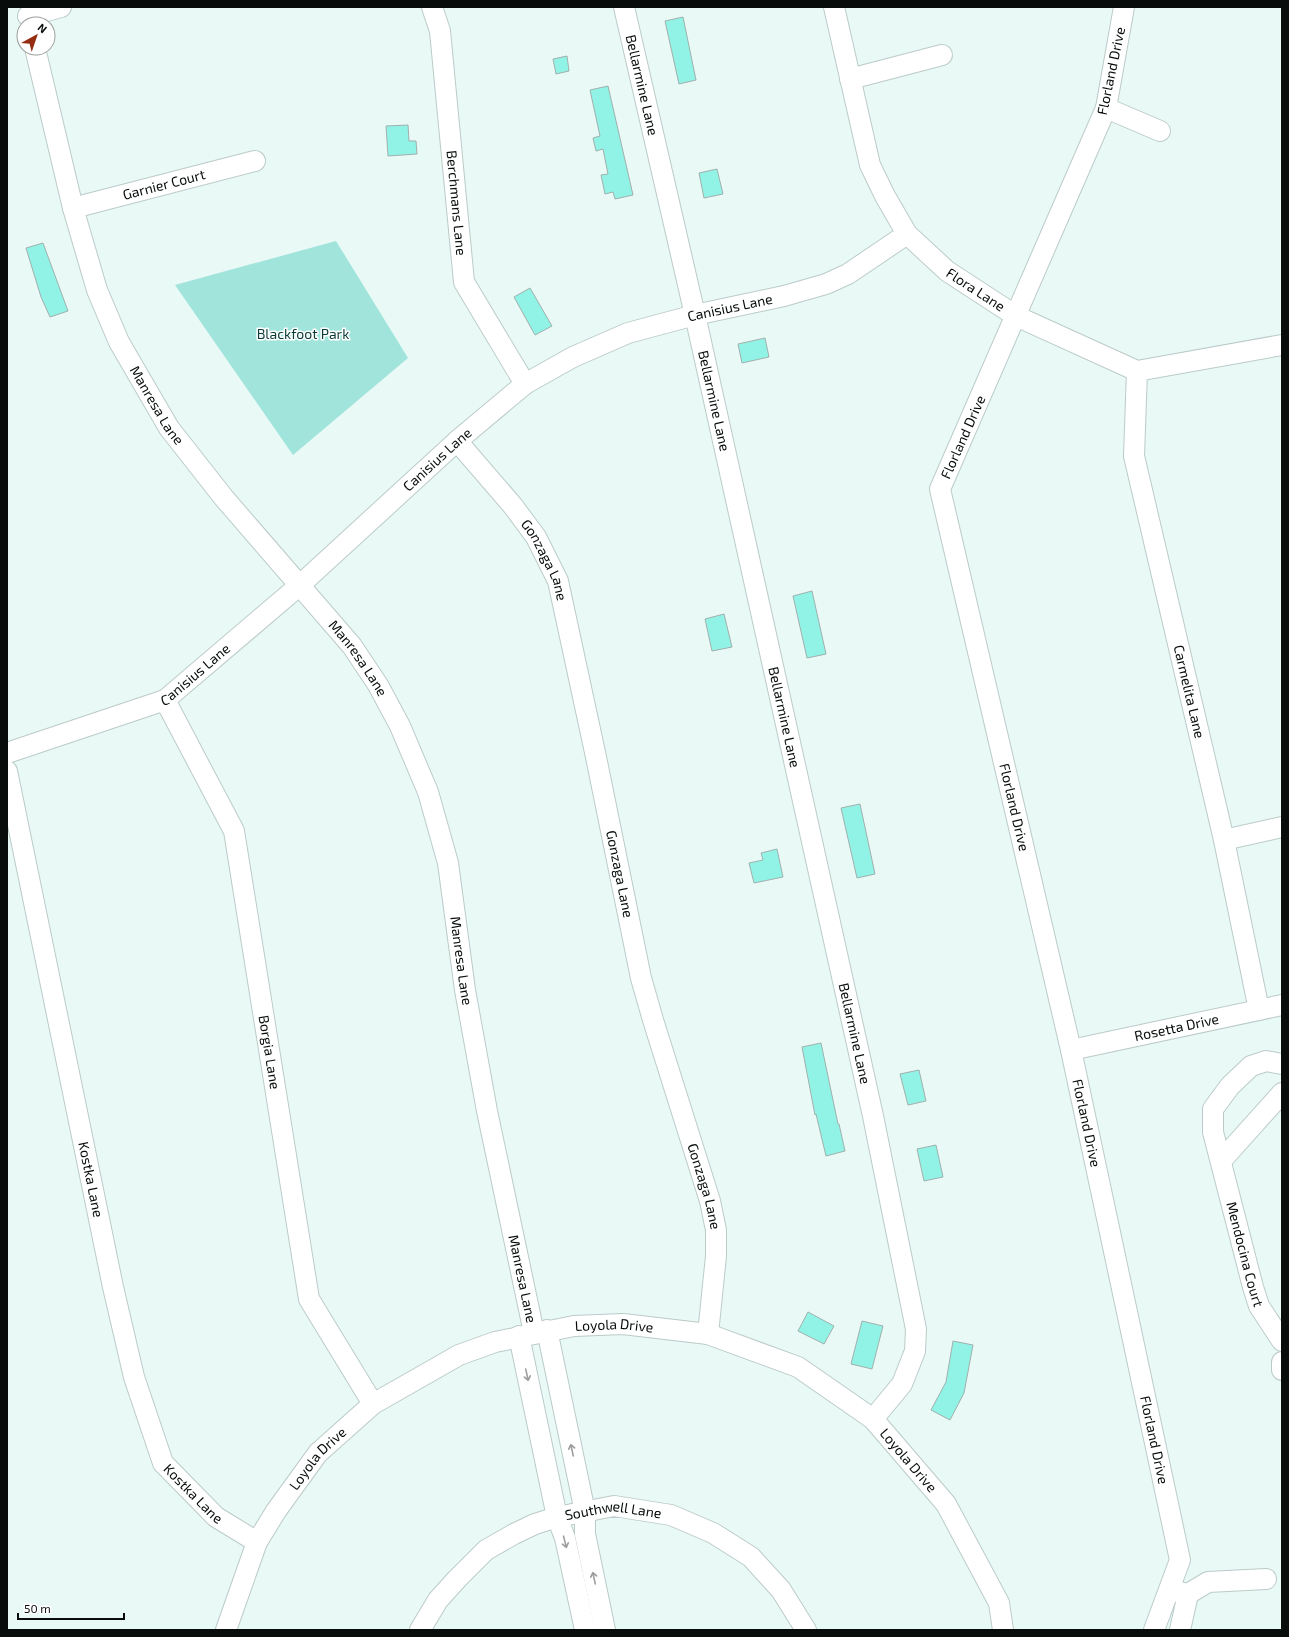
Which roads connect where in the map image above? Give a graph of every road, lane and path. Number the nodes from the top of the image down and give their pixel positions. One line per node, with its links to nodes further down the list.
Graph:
1 (61, 7): 6 (street)
2 (432, 7): 19 (street, Berchmans Lane)
3 (624, 7): 15 (street, Bellarmine Lane)
4 (834, 7): 9 (street, Flora Lane)
5 (1124, 7): 10 (street, Florland Drive)
6 (28, 16)
7 (942, 55): 9 (street)
8 (37, 56): 13 (street, Manresa Lane)
9 (850, 79): 14 (street, Flora Lane)
10 (1106, 108): 11 (street); 16 (street, Florland Drive)
11 (1160, 131)
12 (255, 161): 13 (street, Garnier Court)
13 (73, 208): 21 (street, Manresa Lane)
14 (907, 234): 15 (street, Canisius Lane); 16 (street, Flora Lane)
15 (695, 315): 19 (street, Canisius Lane); 39 (street, Bellarmine Lane)
16 (1016, 316): 18 (street, Flora Lane); 29 (street, Florland Drive)
17 (1282, 345): 18 (street)
18 (1136, 371): 26 (street, Carmelita Lane)
19 (525, 384): 20 (street, Canisius Lane)
20 (457, 441): 21 (street, Canisius Lane); 34 (street, Gonzaga Lane)
21 (300, 585): 22 (street, Canisius Lane); 33 (street, Manresa Lane)
22 (165, 700): 23 (street, Canisius Lane); 38 (street, Borgia Lane)
23 (7, 753)
24 (7, 771): 42 (street, Kostka Lane)
25 (1282, 827): 26 (street)
26 (1224, 840): 28 (street, Carmelita Lane)
27 (1282, 1006): 28 (street, Rosetta Drive)
28 (1259, 1010): 29 (street, Rosetta Drive)
29 (1071, 1050): 44 (street, Florland Drive)
30 (1282, 1064): 32 (street, Mendocina Court)
31 (1282, 1093): 32 (street)
32 (1221, 1161): 35 (street, Mendocina Court)
33 (533, 1333): 34 (street, Loyola Drive); 38 (street, Loyola Drive); 40 (street, Manresa Lane, one-way to 33); 41 (street, Manresa Lane, one-way to 41)
34 (708, 1334): 39 (street, Loyola Drive)
35 (1282, 1341)
36 (1282, 1362): 37 (street)
37 (1282, 1370)
38 (373, 1404): 42 (street, Loyola Drive)
39 (873, 1419): 53 (street, Loyola Drive)
40 (585, 1512): 41 (street, Southwell Lane); 46 (street, Manresa Lane, one-way to 40); 52 (street, Southwell Lane)
41 (557, 1517): 47 (street, Manresa Lane, one-way to 47); 49 (street, Southwell Lane)
42 (257, 1542): 48 (street, Loyola Drive)
43 (1266, 1579): 45 (street)
44 (1169, 1590): 45 (street); 54 (street, Florland Drive)
45 (1188, 1594): 55 (street)
46 (599, 1601): 47 (street); 51 (street, Manresa Lane)
47 (580, 1605): 50 (street, Manresa Lane)
48 (226, 1630)
49 (420, 1630)
50 (585, 1630)
51 (604, 1630)
52 (806, 1630)
53 (1003, 1630)
54 (1154, 1630)
55 (1180, 1630)

